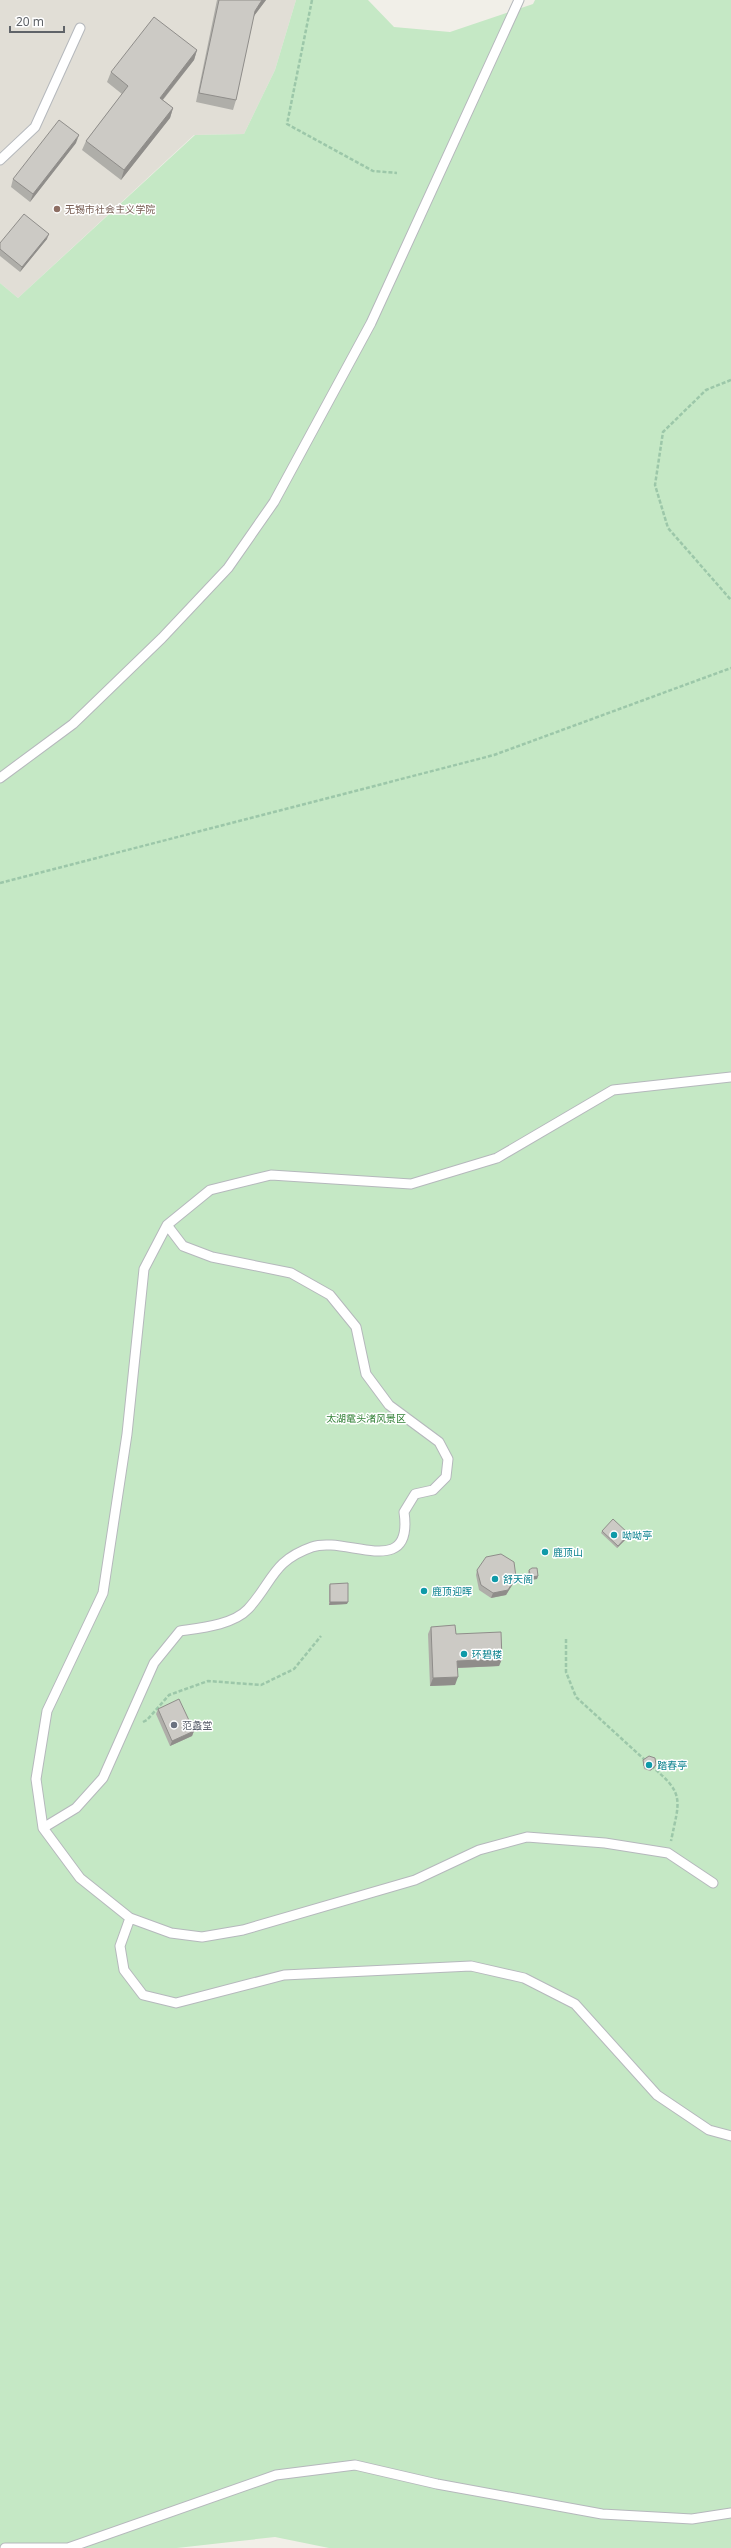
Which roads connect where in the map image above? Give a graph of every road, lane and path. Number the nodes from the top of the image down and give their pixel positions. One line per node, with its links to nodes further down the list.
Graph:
1 (312, 0): 5 (path)
2 (519, 0): 9 (lane)
3 (80, 28): 4 (lane)
4 (0, 160)
5 (397, 173)
6 (731, 380): 7 (path)
7 (731, 600)
8 (731, 668): 10 (path)
9 (0, 778)
10 (0, 883)
11 (731, 1077): 12 (lane)
12 (167, 1225): 15 (lane); 16 (lane)
13 (321, 1636): 15 (path)
14 (566, 1639): 17 (path)
15 (125, 1727): 16 (lane)
16 (43, 1828): 19 (lane)
17 (668, 1853): 18 (lane); 19 (lane)
18 (713, 1883)
19 (130, 1918): 20 (lane)
20 (731, 2136)
21 (731, 2513): 22 (lane)
22 (5, 2548)

